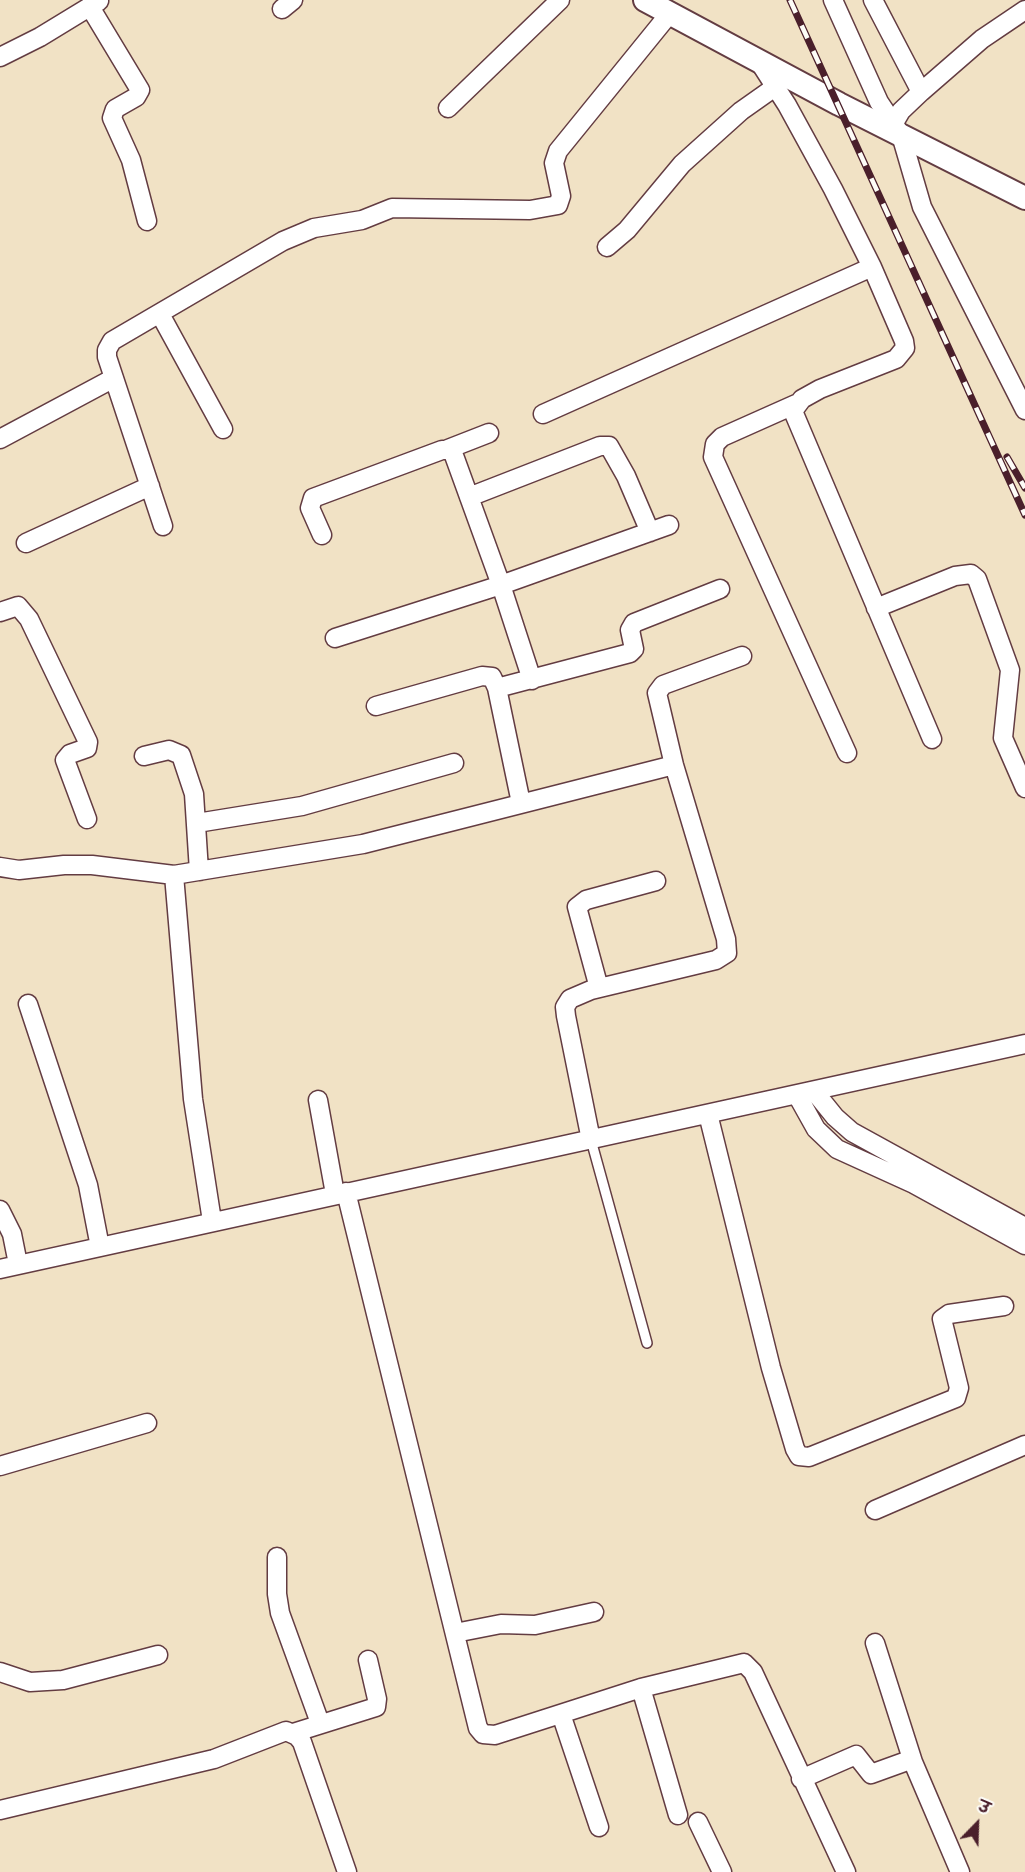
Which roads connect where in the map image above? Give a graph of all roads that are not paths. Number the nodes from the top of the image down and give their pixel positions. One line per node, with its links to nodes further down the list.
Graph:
1 (560, 0): 12 (street)
2 (645, 0): 7 (street)
3 (833, 0): 13 (street)
4 (873, 0): 11 (street)
5 (96, 3): 8 (street); 15 (street)
6 (1025, 10): 11 (street)
7 (669, 13): 9 (street); 18 (street)
8 (0, 57)
9 (760, 63): 10 (street); 13 (street)
10 (775, 87): 16 (street); 17 (street)
11 (921, 92): 13 (street)
12 (448, 108)
13 (897, 129): 14 (street); 21 (street)
14 (1023, 195)
15 (147, 221)
16 (607, 247)
17 (872, 267): 20 (street); 22 (street)
18 (160, 314): 19 (street); 23 (street)
19 (114, 378): 25 (street); 27 (street)
20 (796, 404): 36 (street); 44 (street)
21 (1025, 410)
22 (543, 414)
23 (223, 429)
24 (489, 433): 26 (street)
25 (0, 439)
26 (448, 448): 28 (street); 32 (street)
27 (150, 486): 30 (street); 33 (street)
28 (469, 497): 31 (street); 34 (street)
29 (669, 525): 31 (street)
30 (163, 526)
31 (650, 532): 34 (street)
32 (322, 535)
33 (26, 543)
34 (501, 585): 38 (street); 40 (street)
35 (720, 589): 40 (street)
36 (876, 608): 43 (street); 48 (street)
37 (0, 612): 50 (street)
38 (335, 638)
39 (742, 656): 47 (street)
40 (532, 680): 41 (street)
41 (496, 688): 42 (street); 49 (street)
42 (376, 706)
43 (932, 739)
44 (848, 753)
45 (144, 756): 51 (street)
46 (454, 763): 51 (street)
47 (674, 765): 49 (street); 56 (street)
48 (1025, 788)
49 (521, 803): 53 (street)
50 (87, 819)
51 (197, 823): 53 (street)
52 (0, 867): 54 (street)
53 (199, 871): 54 (street)
54 (174, 875): 65 (street)
55 (656, 881): 56 (street)
56 (599, 988): 62 (street)
57 (28, 1004): 68 (street)
58 (1025, 1044): 59 (street)
59 (806, 1093): 61 (street); 66 (street); 67 (street)
60 (318, 1100): 63 (street)
61 (708, 1114): 62 (street); 71 (street)
62 (591, 1140): 63 (street); 72 (lane)
63 (341, 1193): 65 (street); 79 (street)
64 (0, 1210): 69 (street)
65 (212, 1221): 68 (street)
66 (1025, 1227)
67 (1025, 1245)
68 (100, 1247): 69 (street)
69 (18, 1264): 70 (street)
70 (0, 1269)
71 (1004, 1306)
72 (647, 1343)
73 (147, 1423): 75 (street)
74 (1025, 1445): 76 (street)
75 (0, 1466)
76 (875, 1510)
77 (277, 1557): 86 (street)
78 (594, 1612): 79 (street)
79 (455, 1633): 85 (street)
80 (875, 1642): 88 (street)
81 (158, 1655): 83 (street)
82 (368, 1660): 86 (street)
83 (0, 1672)
84 (641, 1688): 85 (street); 89 (street); 91 (street)
85 (561, 1714): 93 (street)
86 (320, 1723): 87 (street)
87 (293, 1733): 90 (street); 94 (street)
88 (913, 1762): 89 (street); 97 (street)
89 (801, 1779): 96 (street)
90 (0, 1810)
91 (678, 1815)
92 (698, 1822): 95 (street)
93 (599, 1827)
94 (347, 1872)
95 (722, 1872)
96 (846, 1872)
97 (960, 1872)

